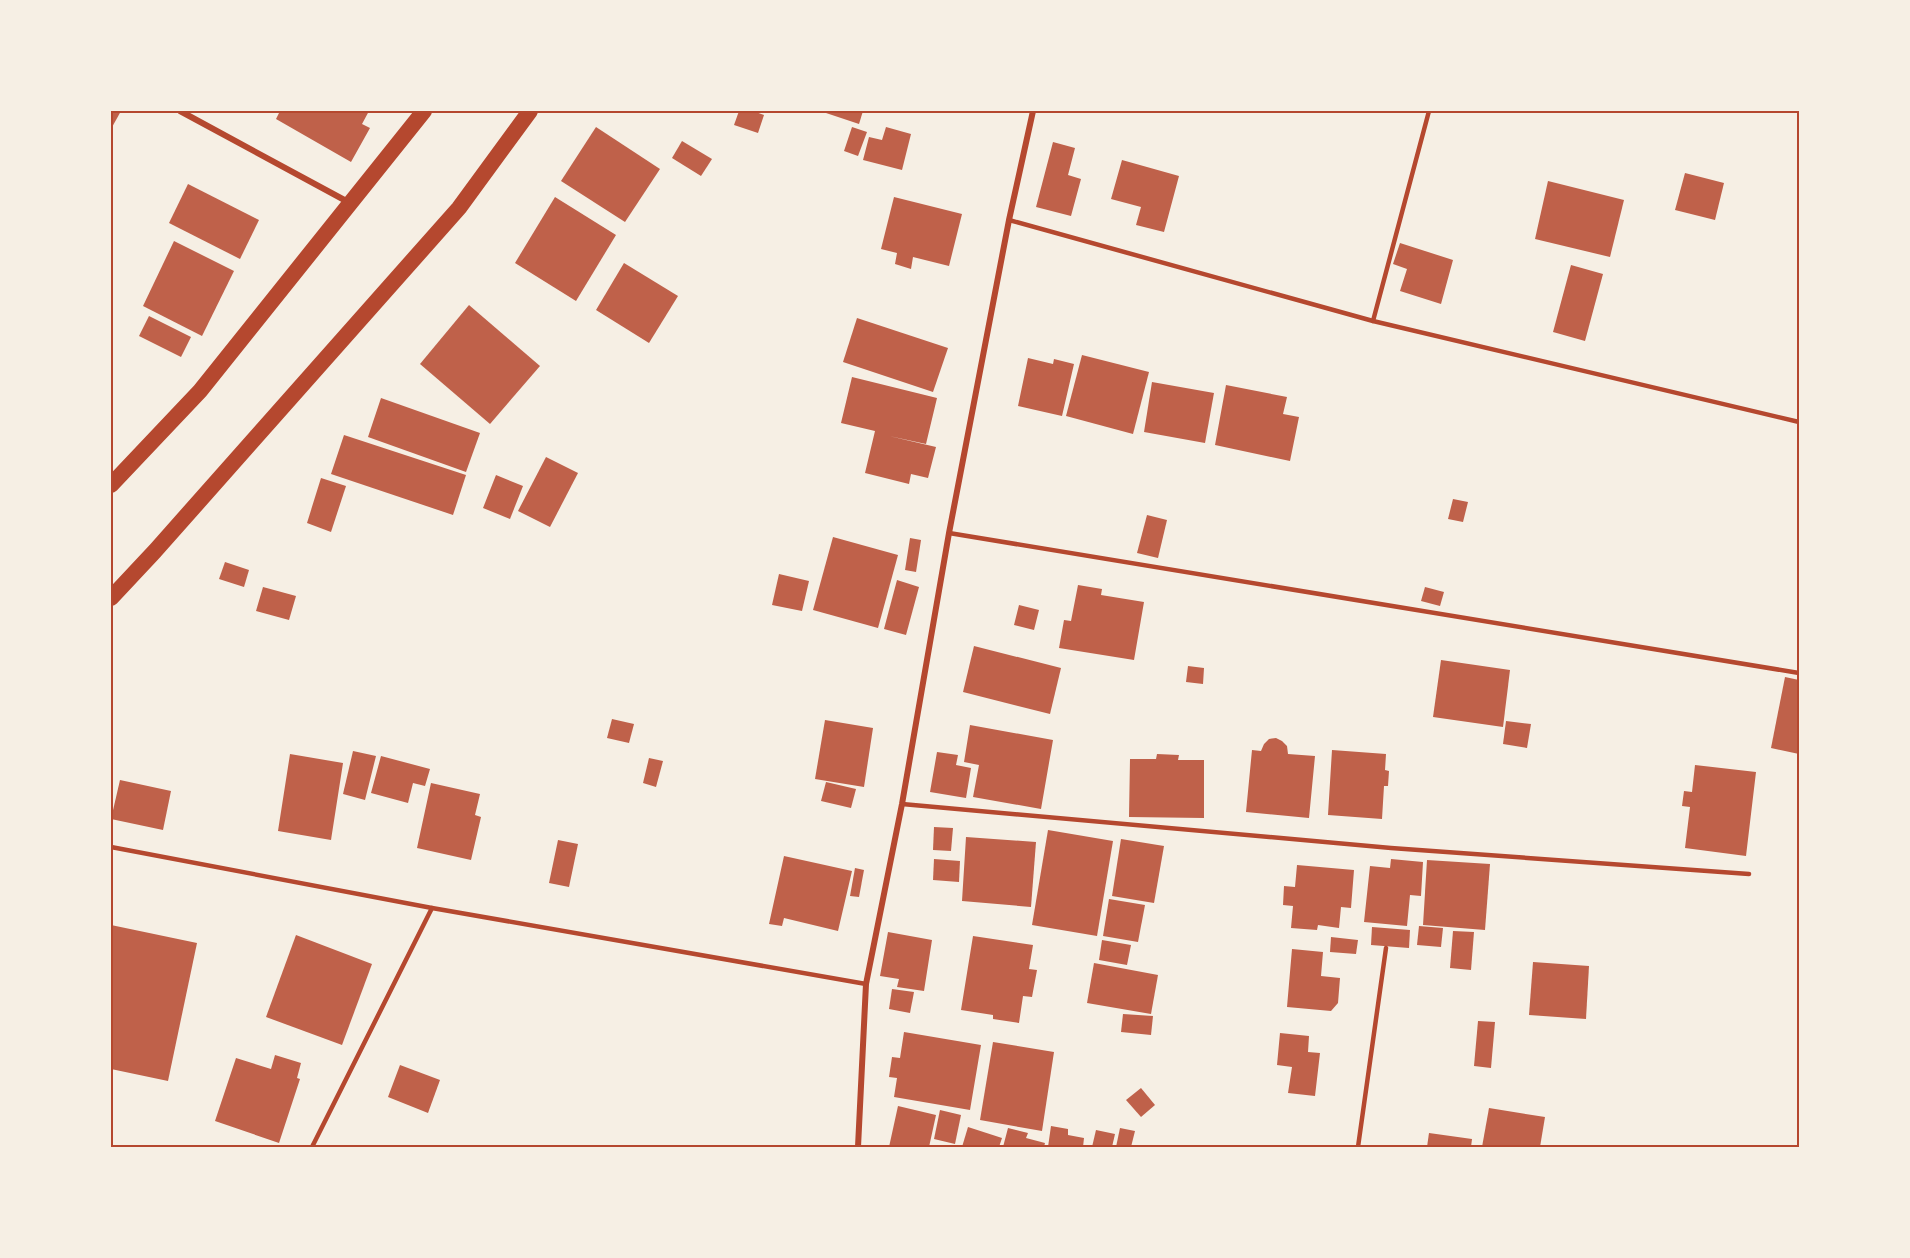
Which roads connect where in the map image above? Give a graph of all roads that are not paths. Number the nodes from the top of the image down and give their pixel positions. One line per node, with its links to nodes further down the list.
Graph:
1 (180, 111): 6 (street)
2 (424, 111): 6 (highway)
3 (530, 111): 12 (highway)
4 (1033, 111): 7 (street)
5 (1430, 111): 8 (lane)
6 (351, 203): 10 (highway)
7 (1010, 220): 8 (lane); 11 (street)
8 (1373, 321): 9 (lane)
9 (1799, 422)
10 (111, 485)
11 (949, 533): 13 (lane); 14 (street)
12 (111, 598)
13 (1799, 673)
14 (902, 804): 16 (lane); 19 (street)
15 (111, 847): 17 (lane)
16 (1749, 874)
17 (432, 909): 19 (lane); 20 (lane)
18 (1386, 948): 22 (lane)
19 (866, 984): 21 (street)
20 (312, 1147)
21 (858, 1147)
22 (1358, 1147)

